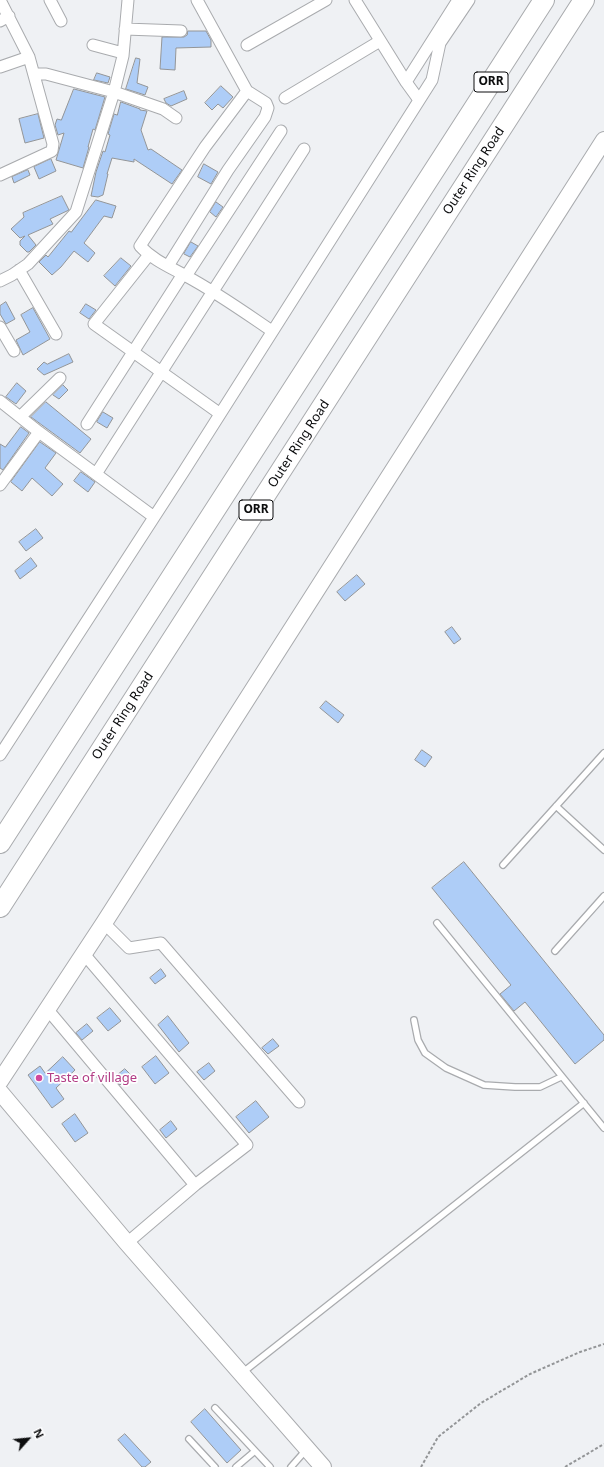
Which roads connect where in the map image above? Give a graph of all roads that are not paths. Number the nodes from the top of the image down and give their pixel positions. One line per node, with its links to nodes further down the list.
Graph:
1 (50, 0): 12 (street)
2 (128, 0): 13 (street)
3 (197, 0): 25 (street)
4 (326, 0): 17 (street)
5 (355, 0): 15 (street)
6 (458, 0): 20 (street)
7 (469, 0): 23 (street)
8 (544, 0): 58 (highway, ORR)
9 (584, 0): 62 (highway, Outer Ring Road / ORR)
10 (3, 1): 11 (street)
11 (5, 18): 19 (street)
12 (61, 21)
13 (125, 29): 14 (street); 18 (street)
14 (181, 31)
15 (380, 40): 24 (street); 27 (street)
16 (93, 45): 18 (street)
17 (247, 45)
18 (123, 53): 26 (street)
19 (29, 57): 21 (street); 22 (street)
20 (418, 64): 23 (street); 24 (street)
21 (0, 67)
22 (34, 74): 26 (street); 33 (street)
23 (432, 78): 28 (street)
24 (406, 82): 28 (street)
25 (247, 91): 34 (street); 35 (street)
26 (114, 92): 29 (street); 36 (street)
27 (286, 98)
28 (419, 100): 41 (street)
29 (176, 118)
30 (281, 130): 37 (street)
31 (604, 140): 63 (main road)
32 (304, 149): 39 (street)
33 (0, 175)
34 (148, 256): 35 (street); 44 (street)
35 (168, 266): 37 (street)
36 (19, 270): 38 (street); 42 (street)
37 (185, 275): 39 (street); 44 (street)
38 (0, 281)
39 (213, 292): 41 (street); 45 (street)
40 (0, 327): 43 (street)
41 (272, 331): 48 (street)
42 (56, 334)
43 (14, 351)
44 (133, 352): 45 (street); 50 (street)
45 (161, 372): 48 (street); 52 (street)
46 (60, 378): 49 (street)
47 (1, 403): 49 (street)
48 (219, 413): 54 (street)
49 (20, 417): 51 (street)
50 (87, 424)
51 (39, 432): 52 (street); 53 (street)
52 (96, 474): 54 (street)
53 (0, 485)
54 (154, 517): 56 (street)
55 (604, 753): 57 (lane)
56 (0, 755)
57 (556, 806): 59 (lane); 60 (lane)
58 (0, 843)
59 (604, 850)
60 (503, 865)
61 (604, 896): 65 (lane)
62 (0, 907)
63 (104, 923): 66 (main road); 72 (street)
64 (437, 923): 69 (lane)
65 (555, 951)
66 (84, 954): 67 (main road); 75 (street)
67 (48, 1010): 70 (main road); 75 (street)
68 (414, 1020): 69 (lane)
69 (561, 1077): 73 (lane)
70 (0, 1081)
71 (0, 1092): 76 (main road)
72 (299, 1102)
73 (584, 1102): 74 (lane); 77 (lane)
74 (604, 1128)
75 (194, 1185): 76 (street)
76 (127, 1242): 77 (main road)
77 (242, 1373): 80 (main road)
78 (215, 1408): 81 (lane)
79 (189, 1439): 82 (lane)
80 (306, 1450): 85 (lane); 86 (main road)
81 (255, 1451): 83 (lane); 84 (lane)
82 (215, 1467)
83 (236, 1467)
84 (270, 1467)
85 (291, 1467)
86 (323, 1467)

